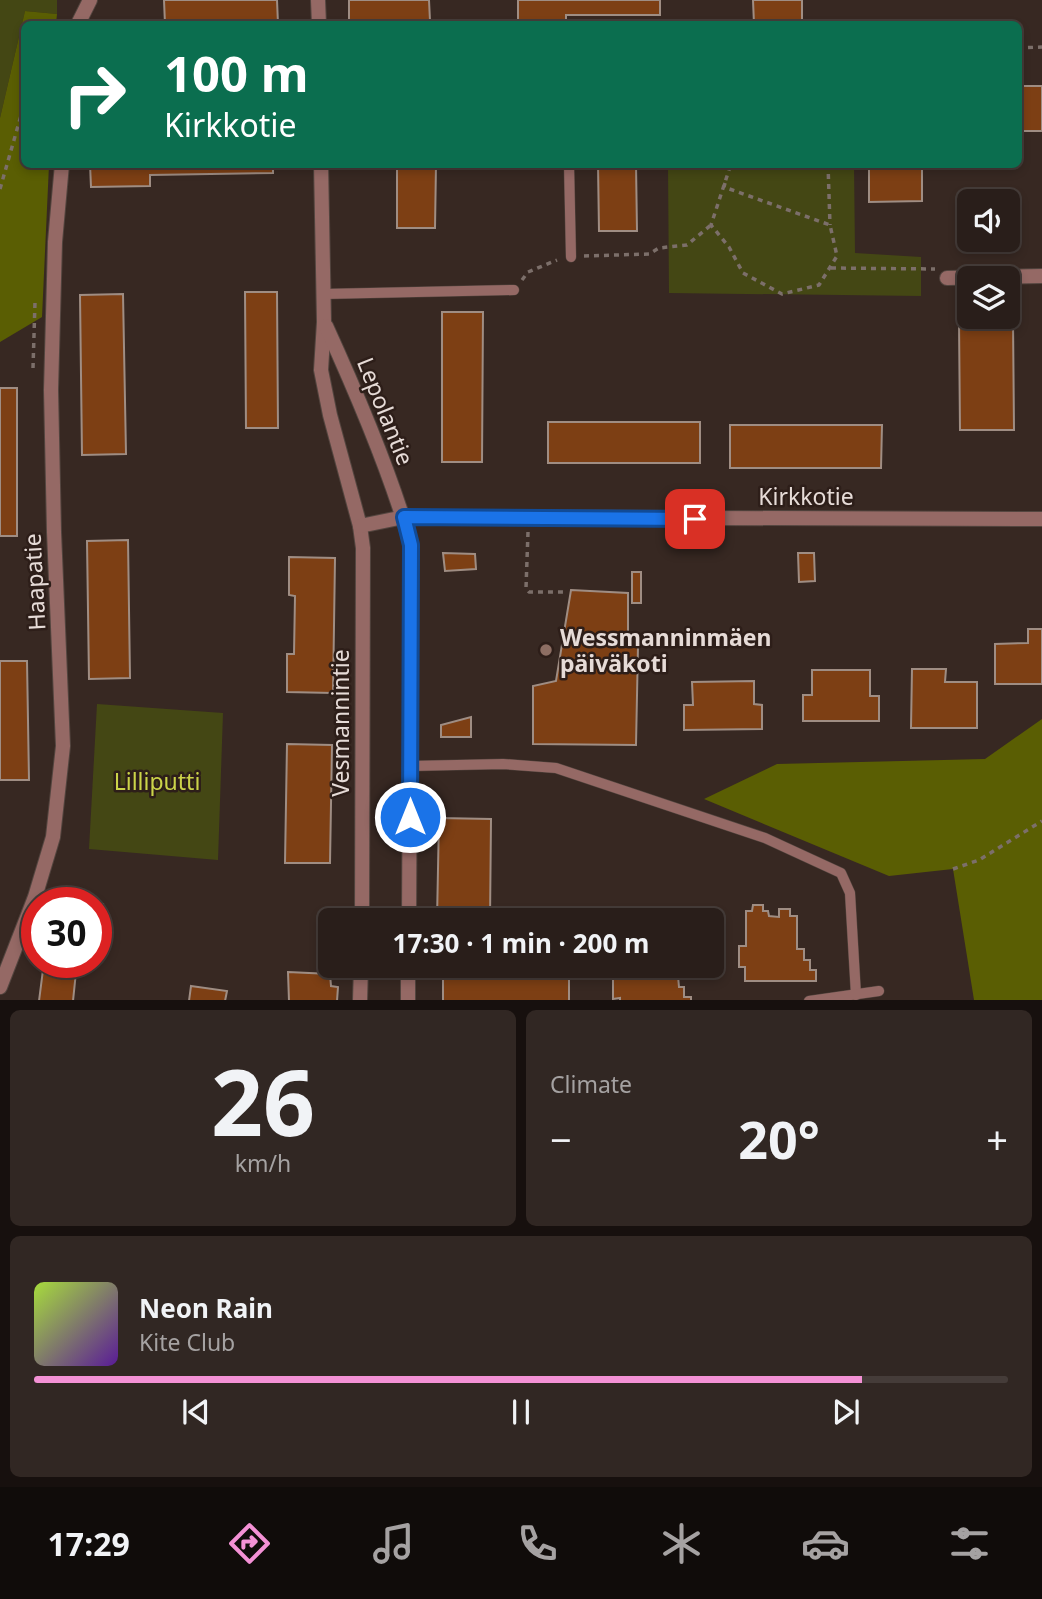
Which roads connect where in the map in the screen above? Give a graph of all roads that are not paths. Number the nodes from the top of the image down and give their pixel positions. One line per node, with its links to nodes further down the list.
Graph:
1 (90, 0): 3 (street)
2 (318, 0): 4 (street)
3 (80, 21)
4 (319, 21)
5 (62, 168): 22 (street, Haapatie)
6 (321, 168): 12 (street, Lepolantie)
7 (569, 168): 8 (lane)
8 (571, 257)
9 (1042, 276): 10 (street)
10 (947, 278)
11 (514, 290): 12 (lane)
12 (323, 294): 13 (street, Lepolantie)
13 (324, 322): 14 (street, Lepolantie); 16 (street, Lepolantie)
14 (404, 517): 15 (street, Kirkkotie); 16 (street, Kirkkotie); 17 (street)
15 (1042, 519)
16 (360, 526): 18 (street, Vesmannintie)
17 (410, 766): 19 (street); 24 (lane)
18 (362, 908)
19 (409, 908)
20 (361, 978): 25 (street)
21 (408, 978): 26 (street)
22 (0, 987)
23 (879, 991): 24 (lane)
24 (856, 995): 27 (lane)
25 (360, 1000)
26 (408, 1000)
27 (809, 1000)

